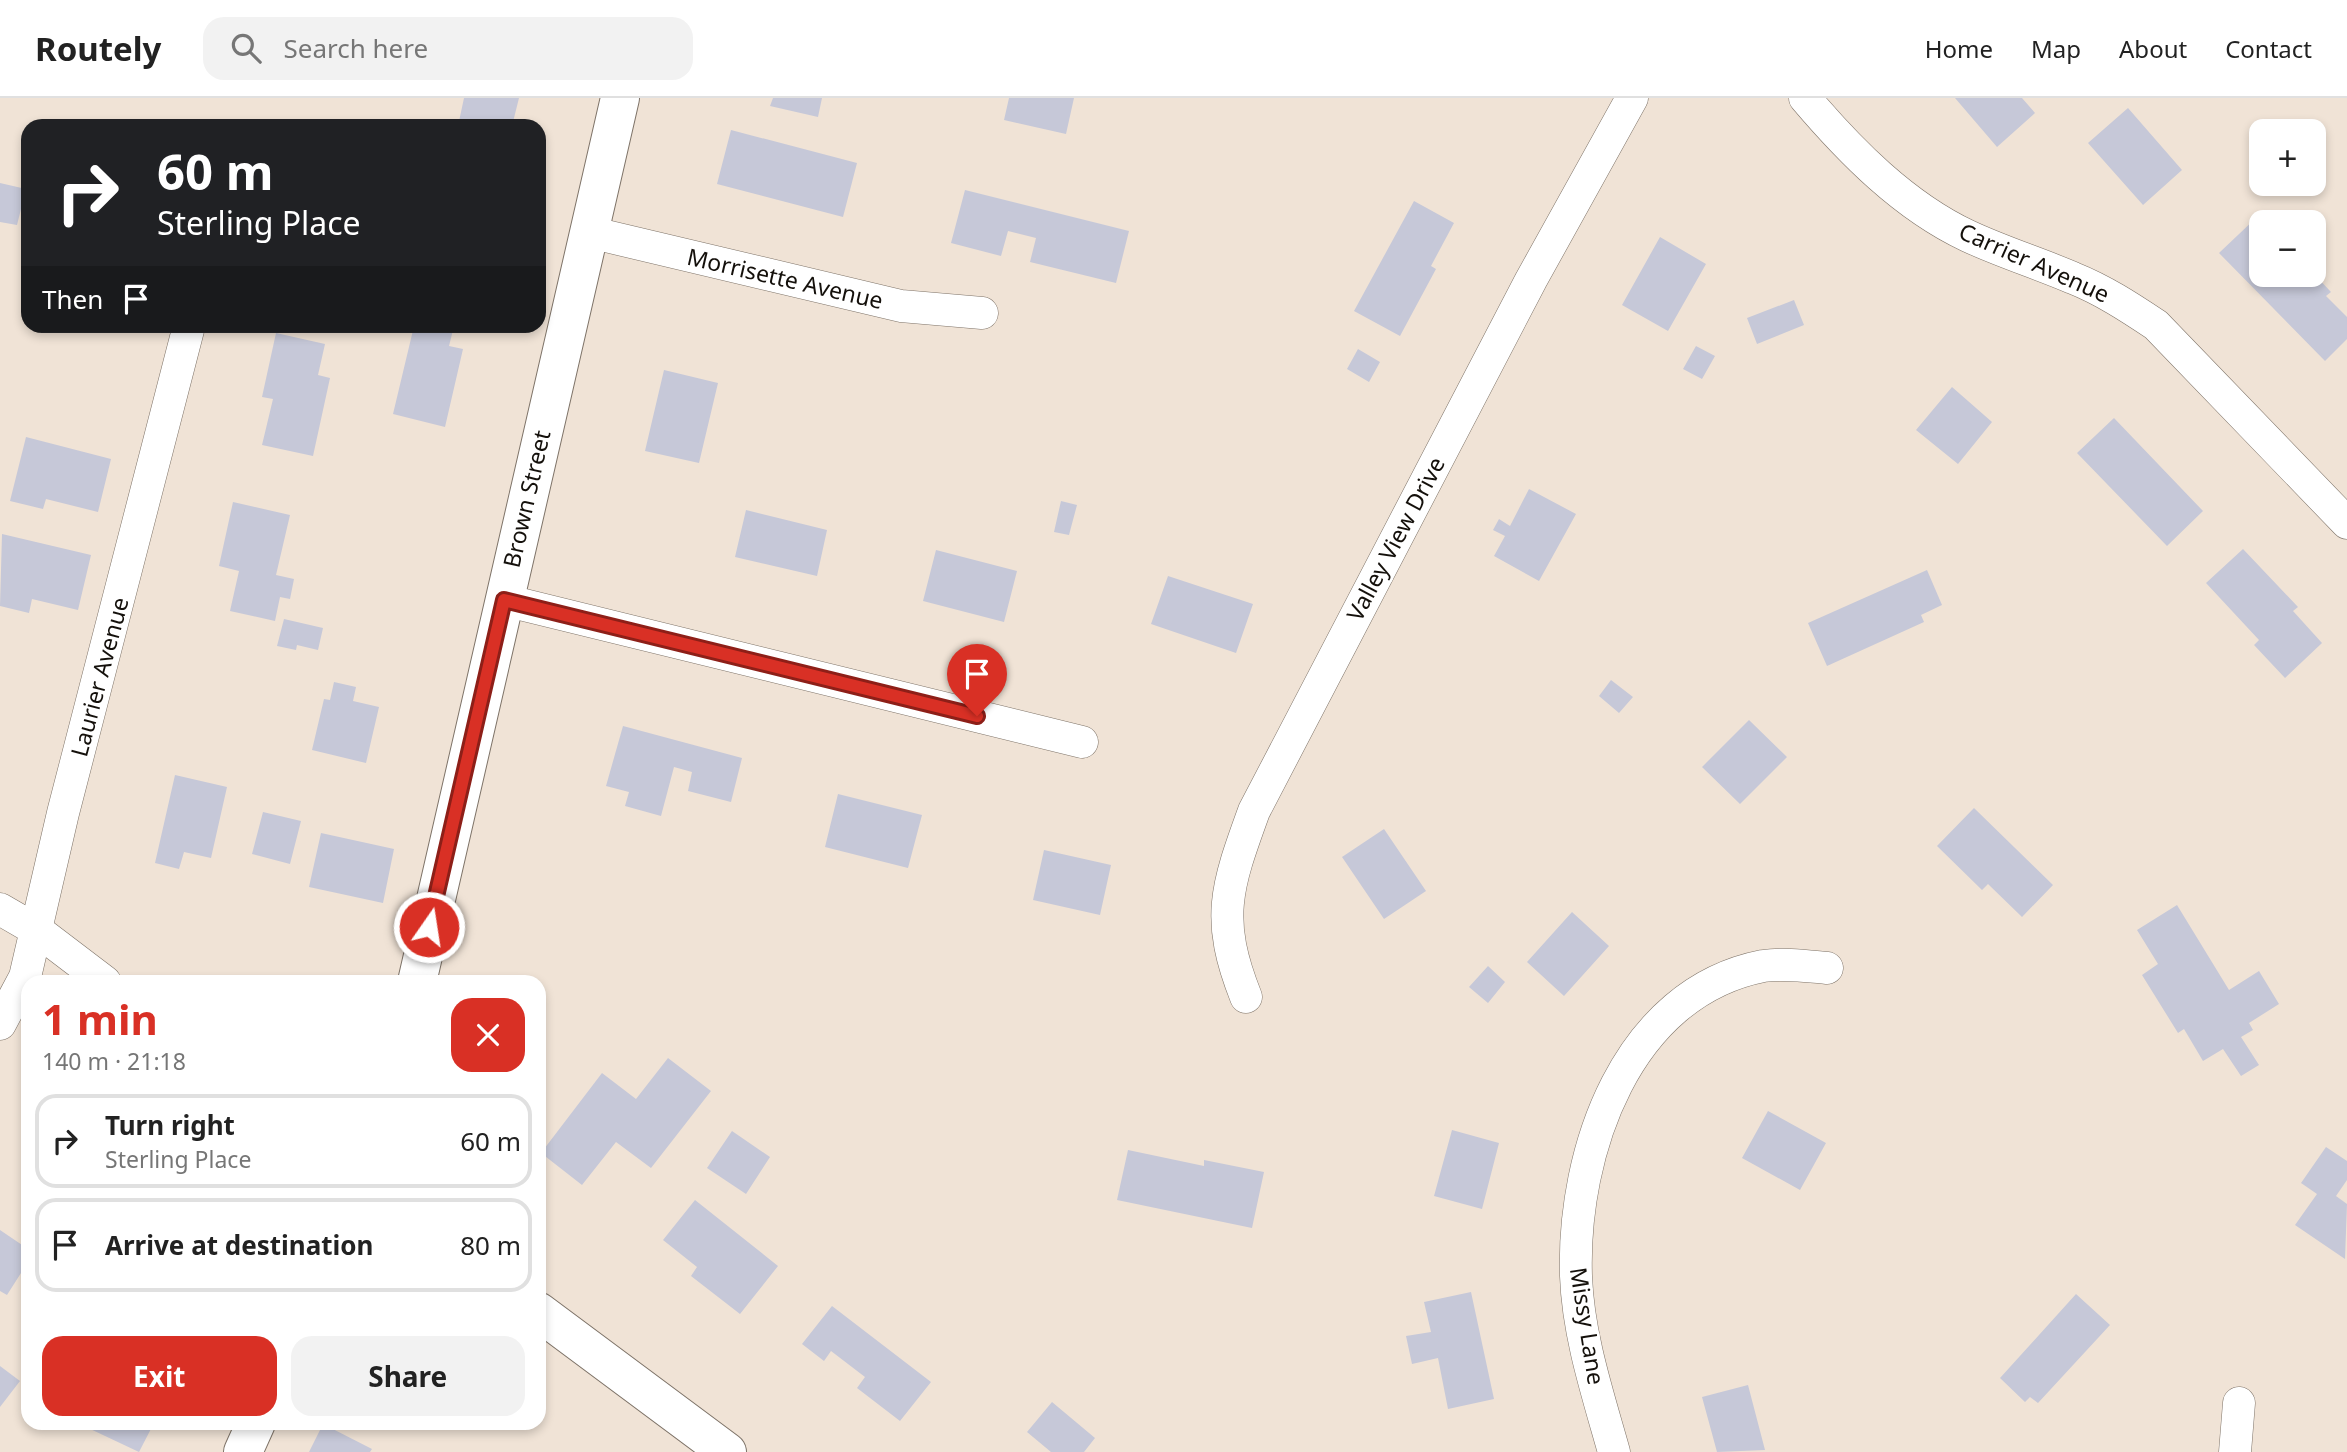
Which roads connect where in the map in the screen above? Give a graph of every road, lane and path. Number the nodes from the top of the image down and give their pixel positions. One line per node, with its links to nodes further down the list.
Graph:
1 (620, 98): 4 (street, Brown Street)
2 (1632, 98): 17 (street, Valley View Drive)
3 (1805, 98): 7 (street, Carrier Avenue)
4 (589, 232): 5 (street, Morrisette Avenue); 8 (street, Brown Street)
5 (982, 313)
6 (187, 333): 11 (street, Laurier Avenue)
7 (2347, 523)
8 (504, 600): 9 (street); 15 (street, Brown Street)
9 (1082, 742)
10 (0, 909): 11 (street)
11 (38, 931): 13 (street, Laurier Avenue); 14 (street)
12 (1827, 968): 24 (street, Missy Lane)
13 (26, 975)
14 (96, 975)
15 (419, 975)
16 (21, 985): 18 (street, Laurier Avenue)
17 (1246, 997)
18 (0, 1024)
19 (546, 1317): 23 (street)
20 (2239, 1403): 25 (street)
21 (253, 1430): 22 (street)
22 (243, 1452)
23 (727, 1452)
24 (1614, 1452)
25 (2235, 1452)

